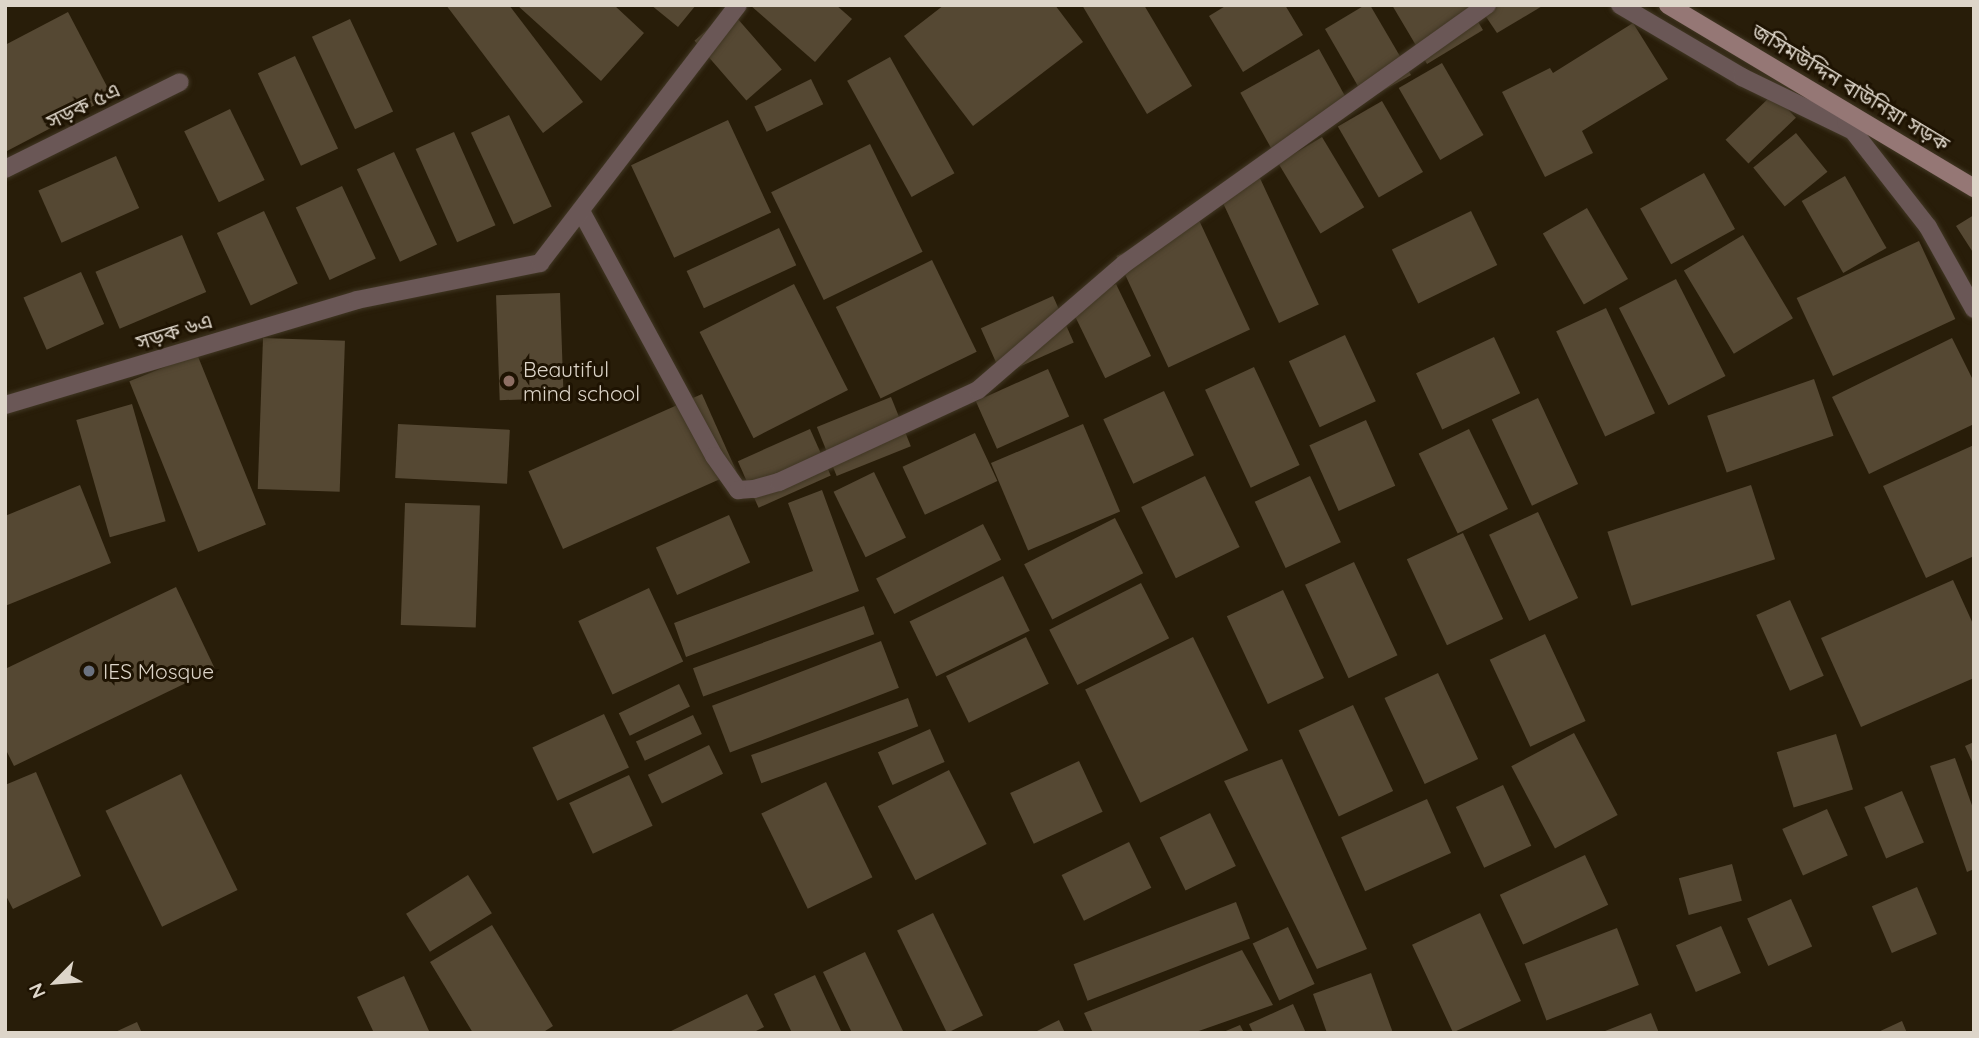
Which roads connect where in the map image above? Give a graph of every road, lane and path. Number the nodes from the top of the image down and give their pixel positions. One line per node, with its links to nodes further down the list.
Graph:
1 (738, 5): 10 (street, সড়ক ৬এ)
2 (1487, 5): 10 (street)
3 (1620, 5): 7 (street)
4 (1668, 5): 6 (street, জসিমউদ্দিন বাউনিয়া সড়ক)
5 (180, 82): 8 (street, সড়ক ৫এ)
6 (1834, 107): 7 (street); 9 (street, জসিমউদ্দিন বাউনিয়া সড়ক)
7 (1853, 131): 11 (street)
8 (5, 169)
9 (1974, 188)
10 (581, 211): 12 (street, সড়ক ৬এ)
11 (1974, 309)
12 (5, 405)

